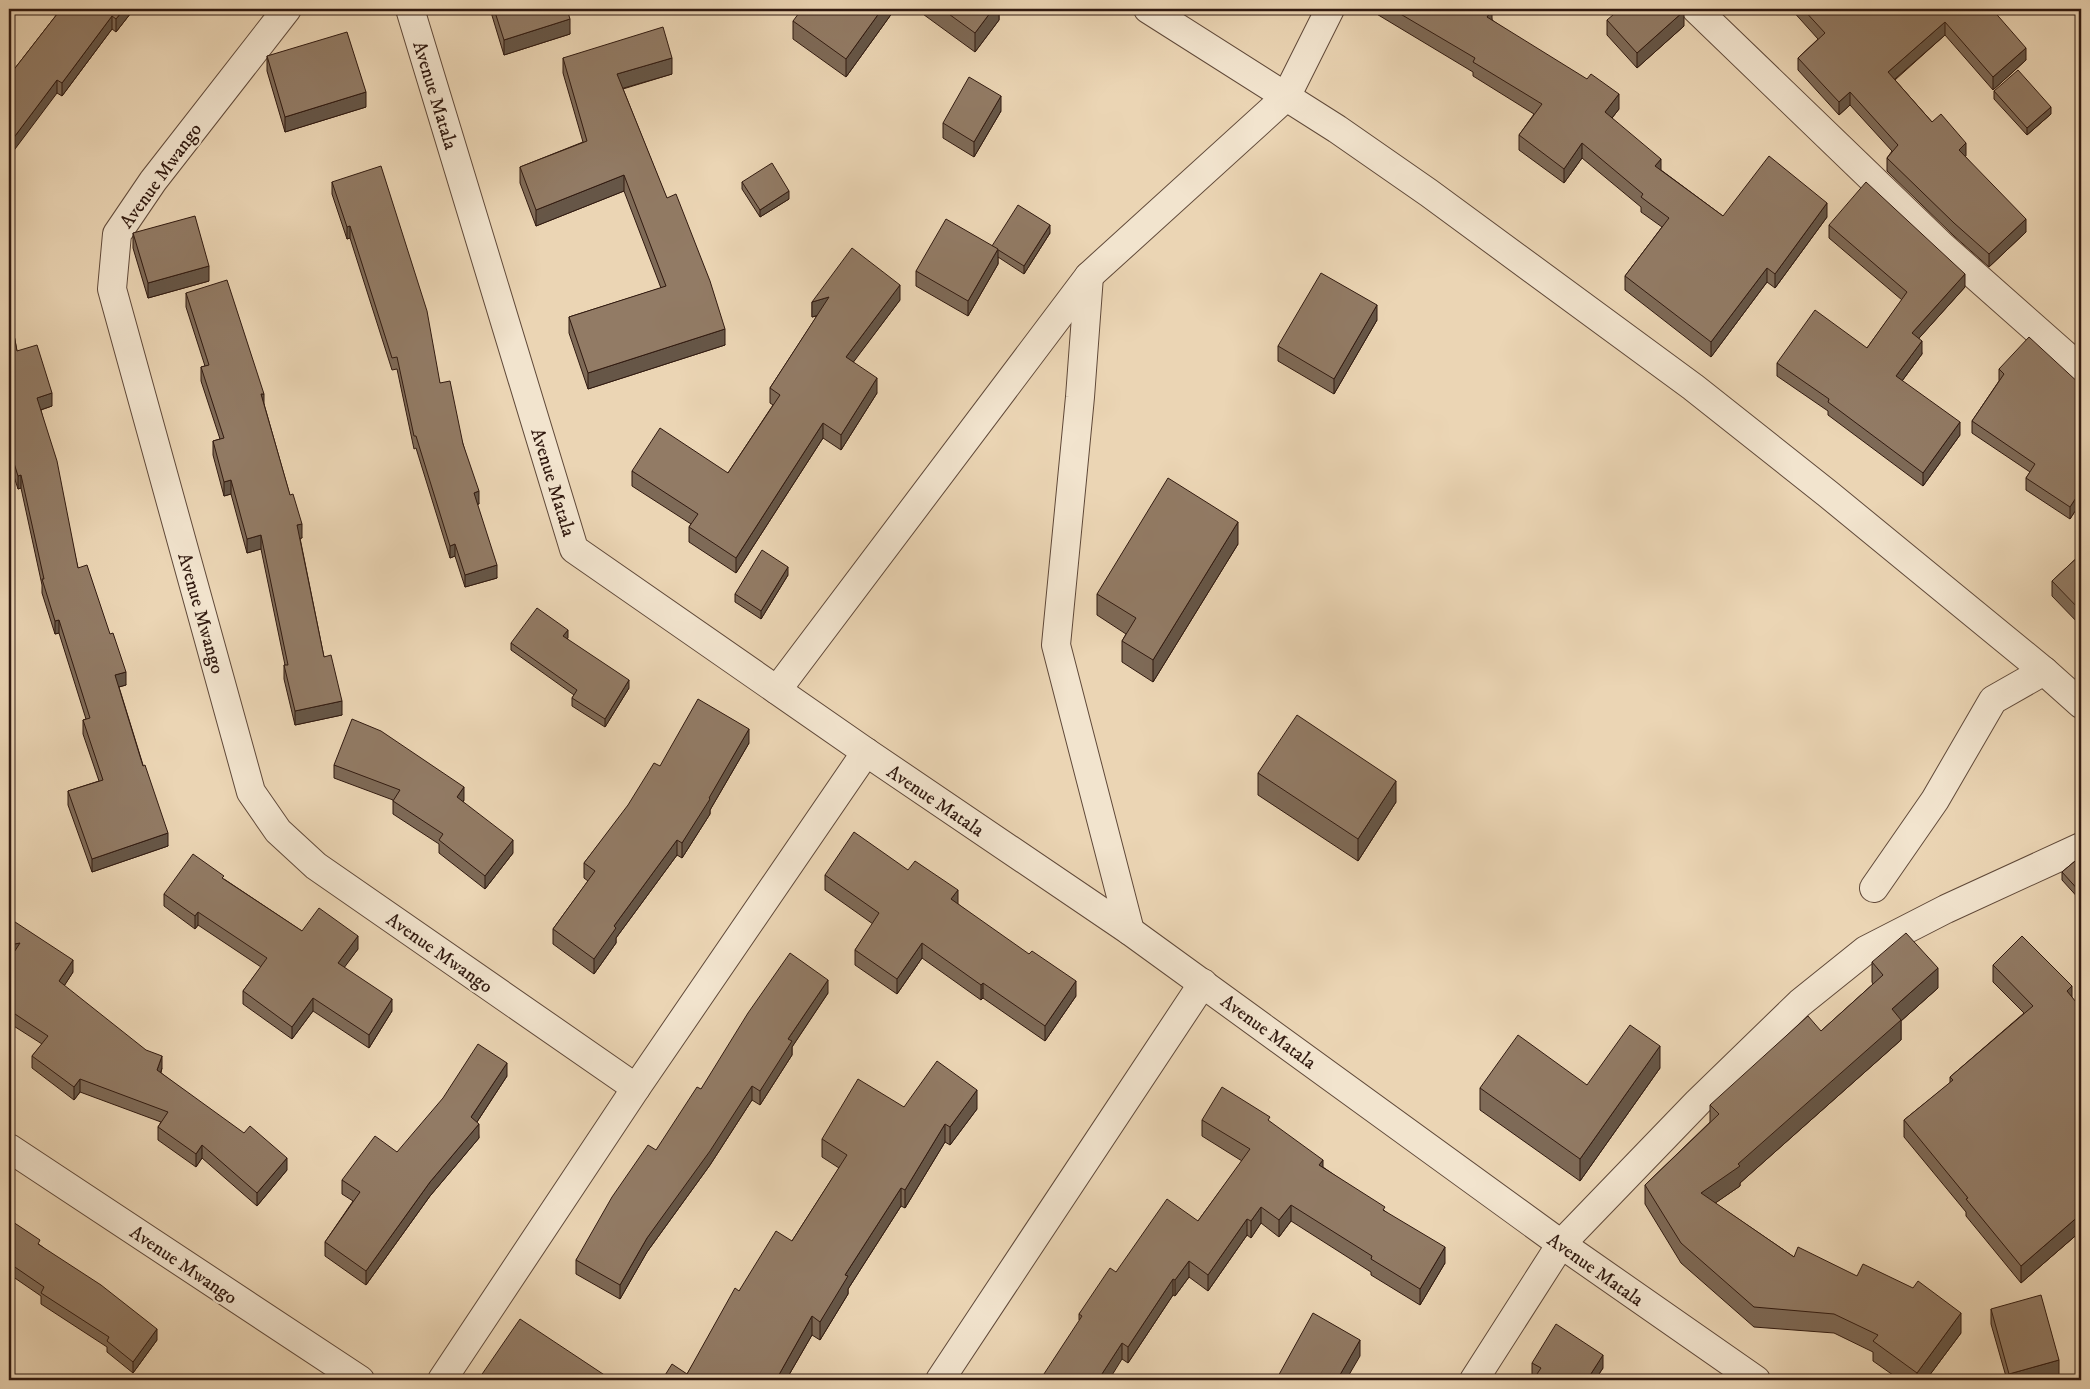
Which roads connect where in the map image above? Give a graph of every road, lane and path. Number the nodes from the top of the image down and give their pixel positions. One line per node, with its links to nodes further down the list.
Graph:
1 (287, 9): 17 (street, Avenue Mwango)
2 (410, 9): 10 (street, Avenue Matala)
3 (1148, 9): 6 (street)
4 (1330, 9): 6 (street)
5 (1696, 9): 8 (street)
6 (1286, 97): 7 (street); 9 (street)
7 (1089, 276): 10 (street); 15 (street)
8 (2081, 369)
9 (2044, 671): 11 (street); 14 (street)
10 (778, 690): 12 (street, Avenue Matala)
11 (2081, 704)
12 (866, 752): 15 (street, Avenue Matala); 17 (street)
13 (2081, 847): 19 (street)
14 (1874, 888)
15 (1130, 931): 16 (street, Avenue Matala)
16 (1203, 983): 19 (street, Avenue Matala); 22 (street)
17 (636, 1088): 21 (street)
18 (9, 1148): 20 (street, Avenue Mwango)
19 (1561, 1244): 23 (street); 24 (street, Avenue Matala)
20 (360, 1380)
21 (442, 1380)
22 (940, 1380)
23 (1474, 1380)
24 (1756, 1380)

